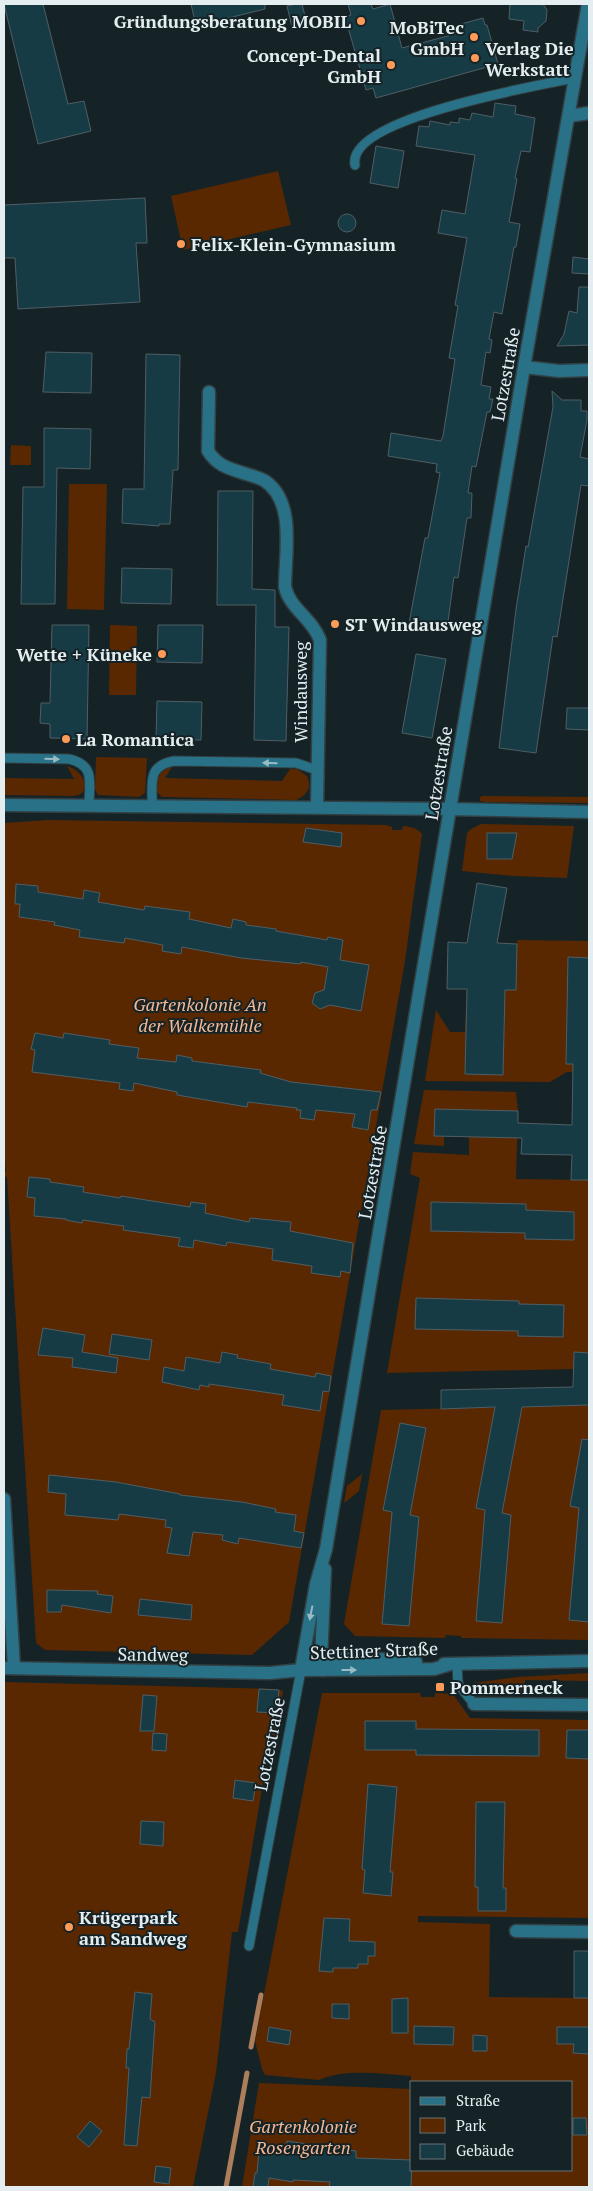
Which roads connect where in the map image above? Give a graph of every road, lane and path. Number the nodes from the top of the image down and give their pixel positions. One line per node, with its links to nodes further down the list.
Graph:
1 (588, 4): 2 (street, Lotzestraße)
2 (575, 78): 4 (street, Lotzestraße); 5 (lane)
3 (589, 113): 4 (street)
4 (569, 116): 6 (street, Lotzestraße)
5 (355, 165)
6 (524, 367): 7 (street); 15 (street, Lotzestraße)
7 (589, 370)
8 (209, 392): 10 (street, Windausweg)
9 (4, 758): 12 (lane, one-way to 12)
10 (317, 770): 13 (lane, one-way to 13); 14 (street, Windausweg)
11 (4, 806): 12 (street)
12 (89, 806): 13 (street)
13 (152, 807): 14 (street)
14 (317, 808): 15 (street)
15 (450, 809): 16 (street); 18 (street, Lotzestraße)
16 (589, 812)
17 (4, 1499): 22 (street)
18 (326, 1549): 21 (street, Lotzestraße); 23 (street, Lotzestraße, one-way to 23)
19 (589, 1661): 20 (street, Stettiner Straße)
20 (454, 1664): 21 (street, Stettiner Straße); 24 (lane)
21 (322, 1665): 23 (street, Stettiner Straße)
22 (9, 1668): 23 (street, Sandweg)
23 (301, 1670): 28 (lane, Lotzestraße)
24 (474, 1704): 25 (street)
25 (589, 1705)
26 (516, 1931): 27 (street)
27 (589, 1932)
28 (249, 1946)

